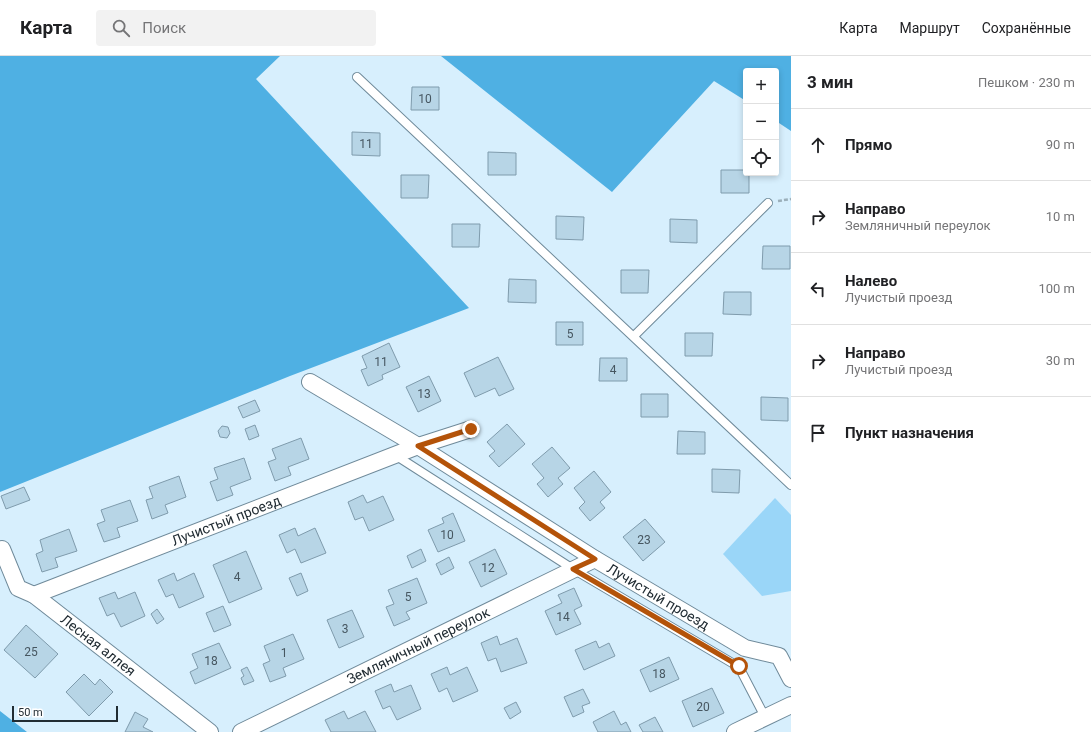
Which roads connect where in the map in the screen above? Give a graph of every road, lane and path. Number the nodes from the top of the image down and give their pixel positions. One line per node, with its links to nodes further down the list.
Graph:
1 (357, 77): 3 (lane)
2 (768, 203): 3 (lane)
3 (634, 336): 8 (lane)
4 (310, 382): 6 (street, Лучистый проезд)
5 (471, 429): 6 (street, Лучистый проезд)
6 (418, 446): 7 (street, Лучистый проезд); 10 (street, Лучистый проезд)
7 (395, 455): 11 (lane); 12 (street, Лучистый проезд)
8 (791, 485)
9 (2, 549): 12 (street, Лесная аллея)
10 (595, 559): 11 (street, Земляничный переулок); 13 (street, Лучистый проезд)
11 (573, 569): 15 (lane); 17 (street, Земляничный переулок)
12 (34, 595): 16 (street, Лесная аллея)
13 (791, 679)
14 (791, 705): 15 (street)
15 (765, 717): 18 (street)
16 (210, 732)
17 (241, 732)
18 (735, 732)

